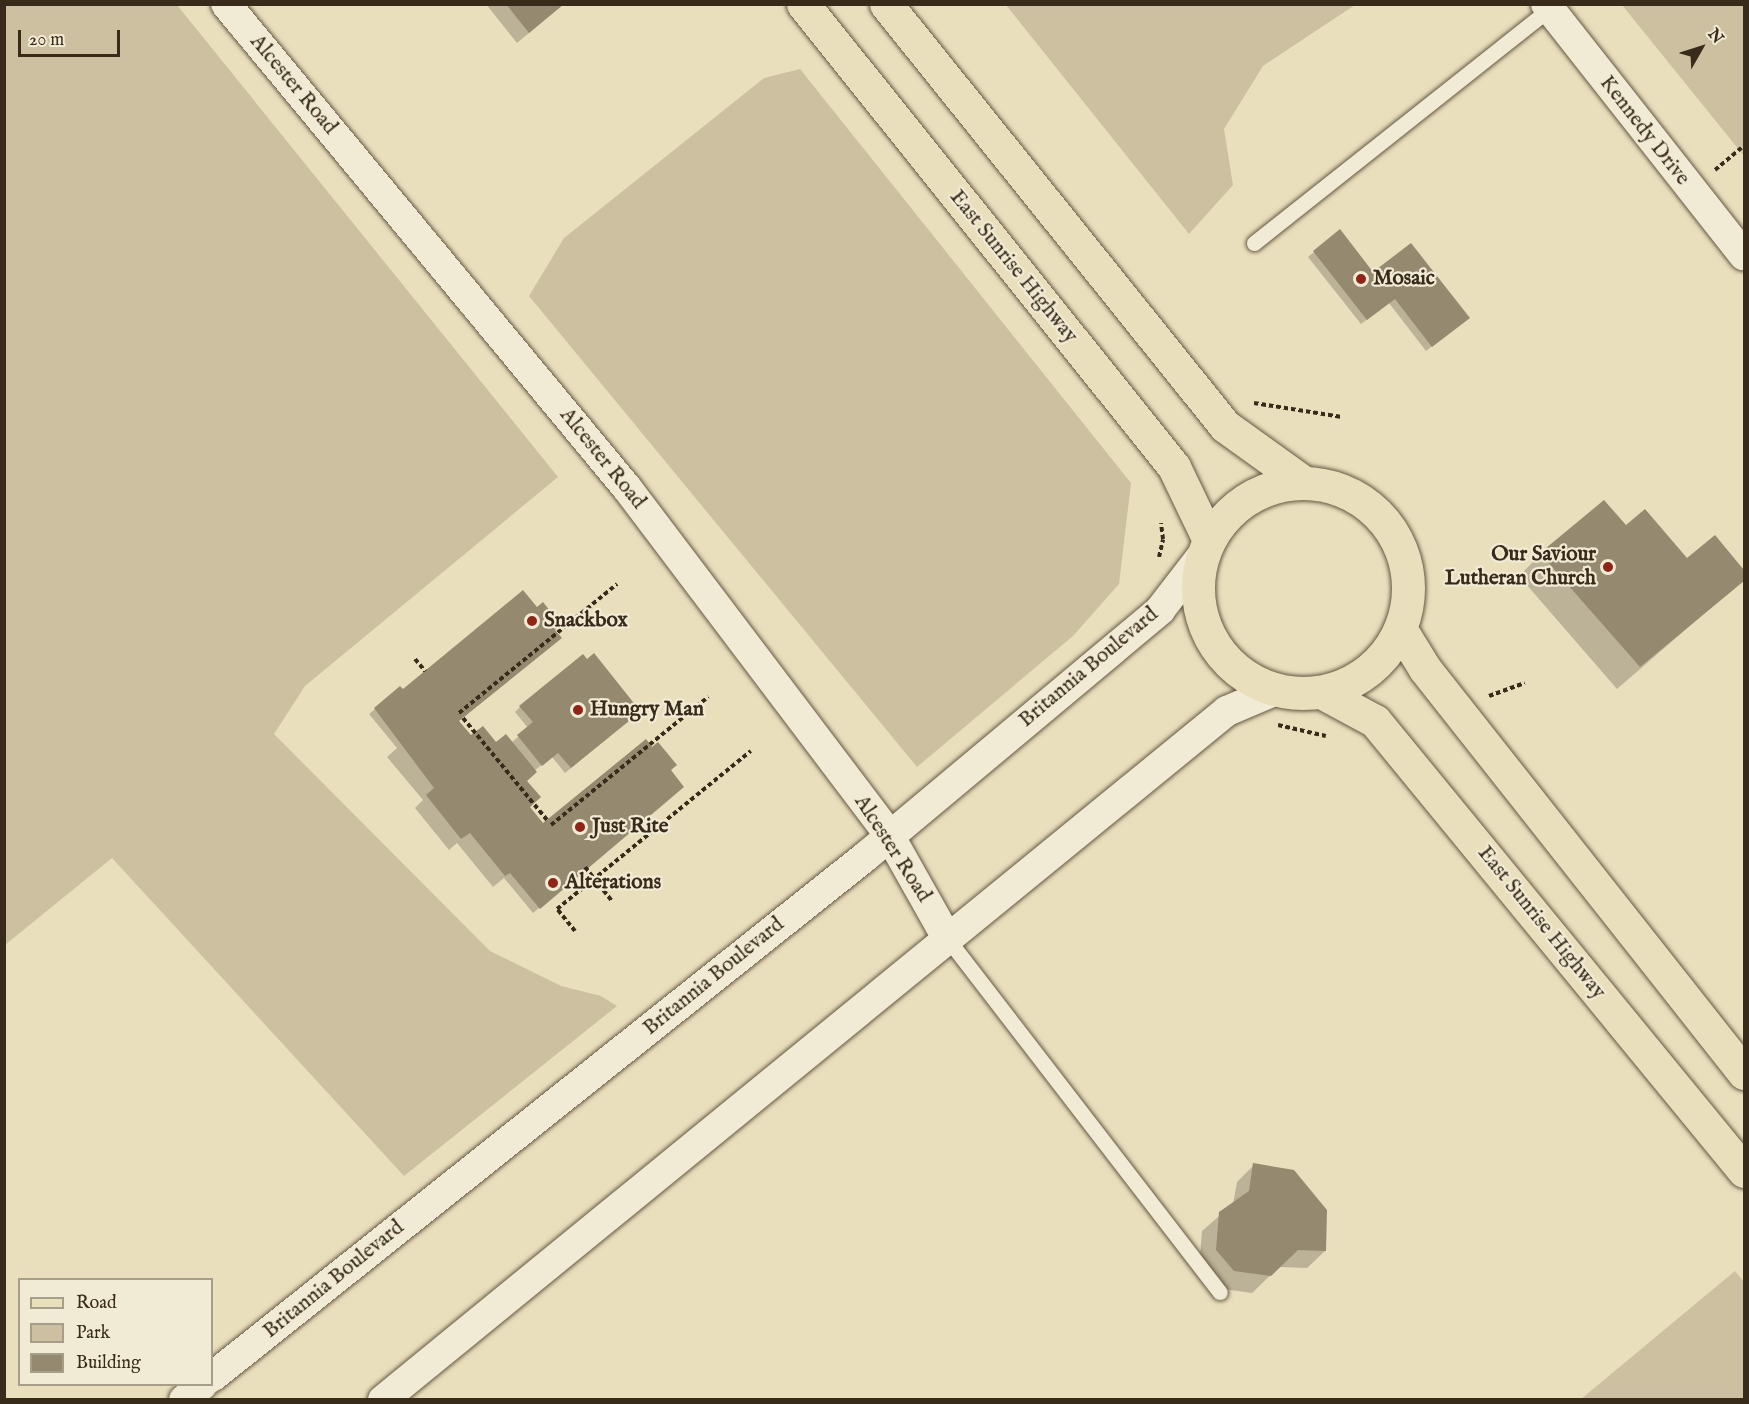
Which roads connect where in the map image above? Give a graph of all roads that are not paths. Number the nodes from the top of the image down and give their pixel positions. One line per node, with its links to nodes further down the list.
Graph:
1 (226, 4): 12 (street, Alcester Road)
2 (803, 4): 8 (main road, East Sunrise Highway)
3 (886, 4): 7 (main road)
4 (1547, 7): 5 (lane); 6 (street, Kennedy Drive)
5 (1254, 243)
6 (1744, 256)
7 (1303, 482): 8 (main road); 9 (main road)
8 (1204, 548): 10 (main road); 12 (street, Britannia Boulevard)
9 (1401, 630): 11 (main road); 14 (main road)
10 (1274, 691): 11 (main road); 13 (street)
11 (1323, 693): 15 (main road, East Sunrise Highway)
12 (889, 835): 13 (street, Alcester Road); 17 (street, Britannia Boulevard)
13 (947, 938): 16 (lane); 20 (street)
14 (1744, 1072)
15 (1744, 1172)
16 (1220, 1292)
17 (213, 1376)
18 (200, 1386): 19 (street)
19 (184, 1400)
20 (383, 1400)

